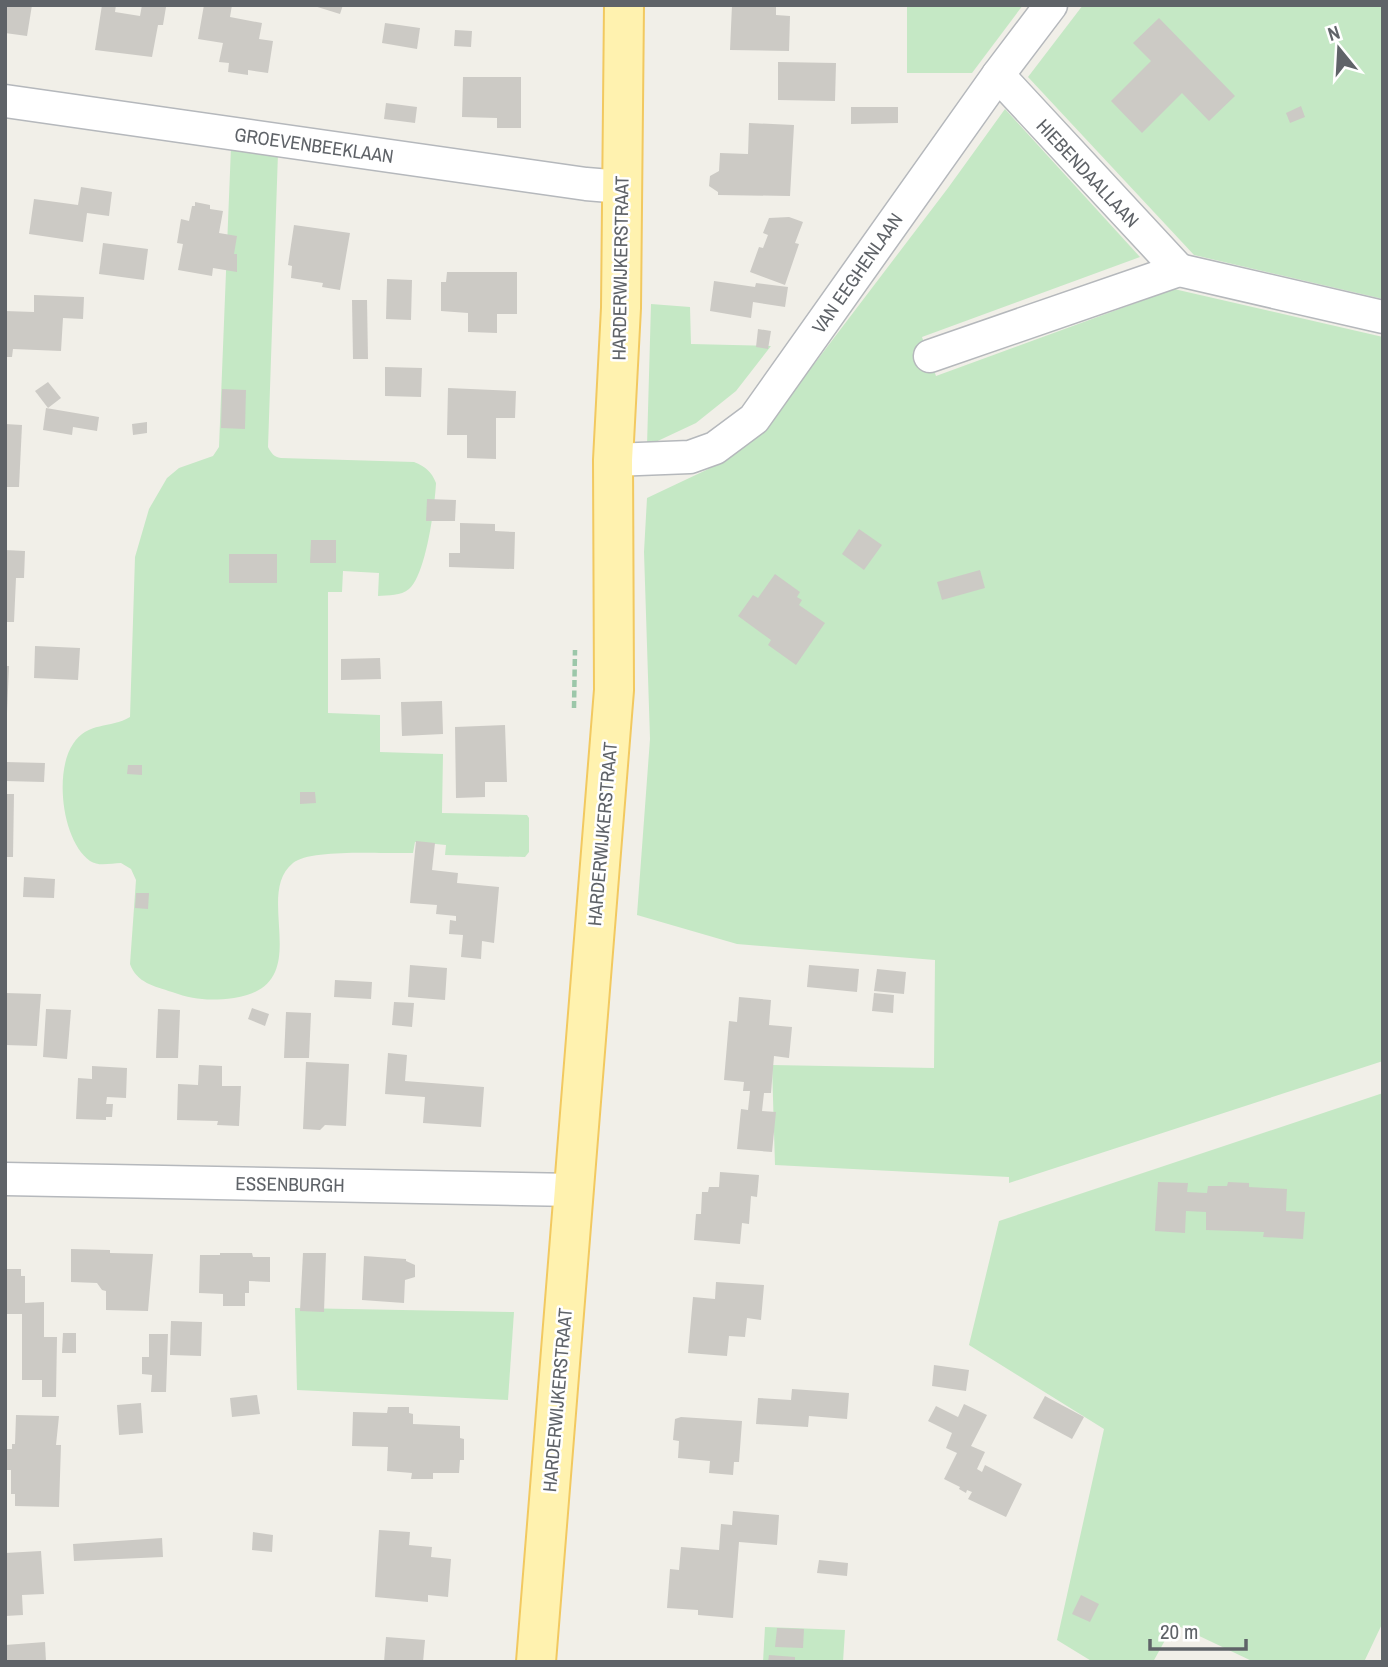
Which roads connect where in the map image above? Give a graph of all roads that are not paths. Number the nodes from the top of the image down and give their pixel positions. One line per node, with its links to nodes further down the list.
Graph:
1 (624, 5): 5 (main road, HARDERWIJKERSTRAAT)
2 (1051, 5): 3 (street, VAN EEGHENLAAN)
3 (998, 75): 6 (street, HIEBENDAALLAAN); 9 (street, VAN EEGHENLAAN)
4 (5, 101): 5 (street, GROEVENBEEKLAAN)
5 (622, 187): 9 (main road, HARDERWIJKERSTRAAT)
6 (1178, 270): 7 (street); 8 (street)
7 (1383, 317)
8 (930, 356)
9 (613, 460): 11 (main road, HARDERWIJKERSTRAAT)
10 (5, 1179): 11 (street, ESSENBURGH)
11 (574, 1190): 12 (main road, HARDERWIJKERSTRAAT)
12 (536, 1662)

